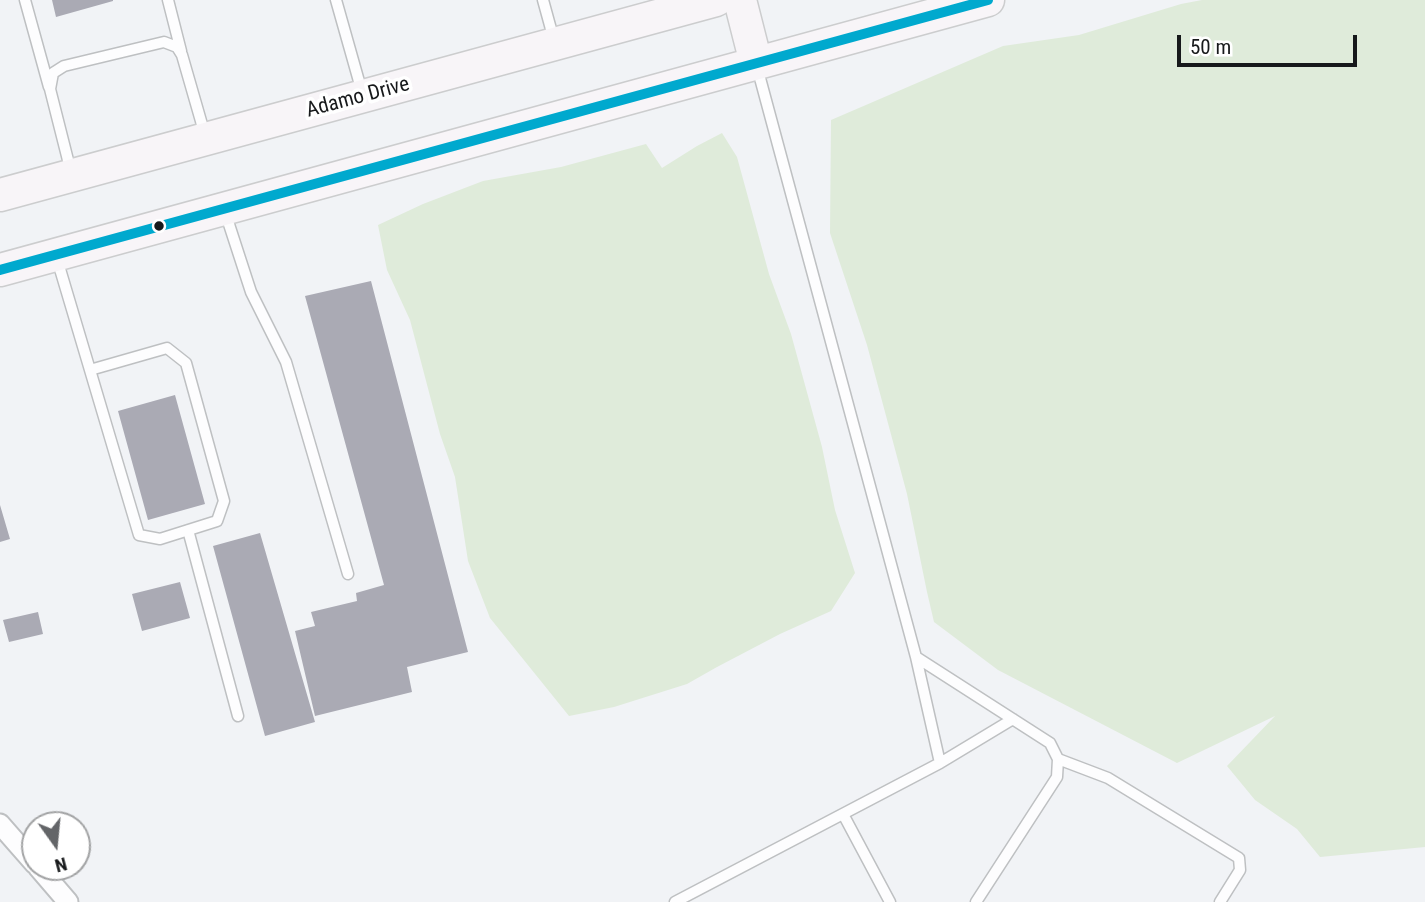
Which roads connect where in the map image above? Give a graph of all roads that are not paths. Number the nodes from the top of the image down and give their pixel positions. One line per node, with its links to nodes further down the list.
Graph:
1 (25, 0): 11 (lane)
2 (168, 0): 9 (lane)
3 (336, 0): 12 (lane)
4 (543, 0): 8 (lane)
5 (716, 0): 8 (main road, Adamo Drive)
6 (740, 0): 10 (main road)
7 (988, 0): 10 (main road)
8 (555, 44): 12 (main road, Adamo Drive)
9 (182, 55): 11 (lane); 13 (lane)
10 (756, 63): 16 (main road); 22 (lane)
11 (50, 89): 14 (lane)
12 (363, 96): 13 (main road, Adamo Drive)
13 (206, 139): 14 (main road, Adamo Drive)
14 (72, 176): 15 (main road, Adamo Drive)
15 (0, 195)
16 (224, 209): 17 (main road); 21 (lane)
17 (56, 255): 18 (main road); 19 (lane)
18 (0, 270)
19 (90, 370): 20 (lane); 20 (lane)
20 (188, 530): 23 (lane)
21 (348, 574)
22 (916, 657): 24 (lane); 26 (lane)
23 (238, 716)
24 (1013, 719): 25 (lane); 26 (lane)
25 (1058, 759): 31 (lane); 35 (lane)
26 (940, 763): 27 (lane)
27 (843, 814): 33 (lane); 34 (lane)
28 (0, 824): 29 (street)
29 (21, 848)
30 (50, 881): 32 (street)
31 (980, 901)
32 (68, 902)
33 (676, 902)
34 (890, 902)
35 (1220, 902)

